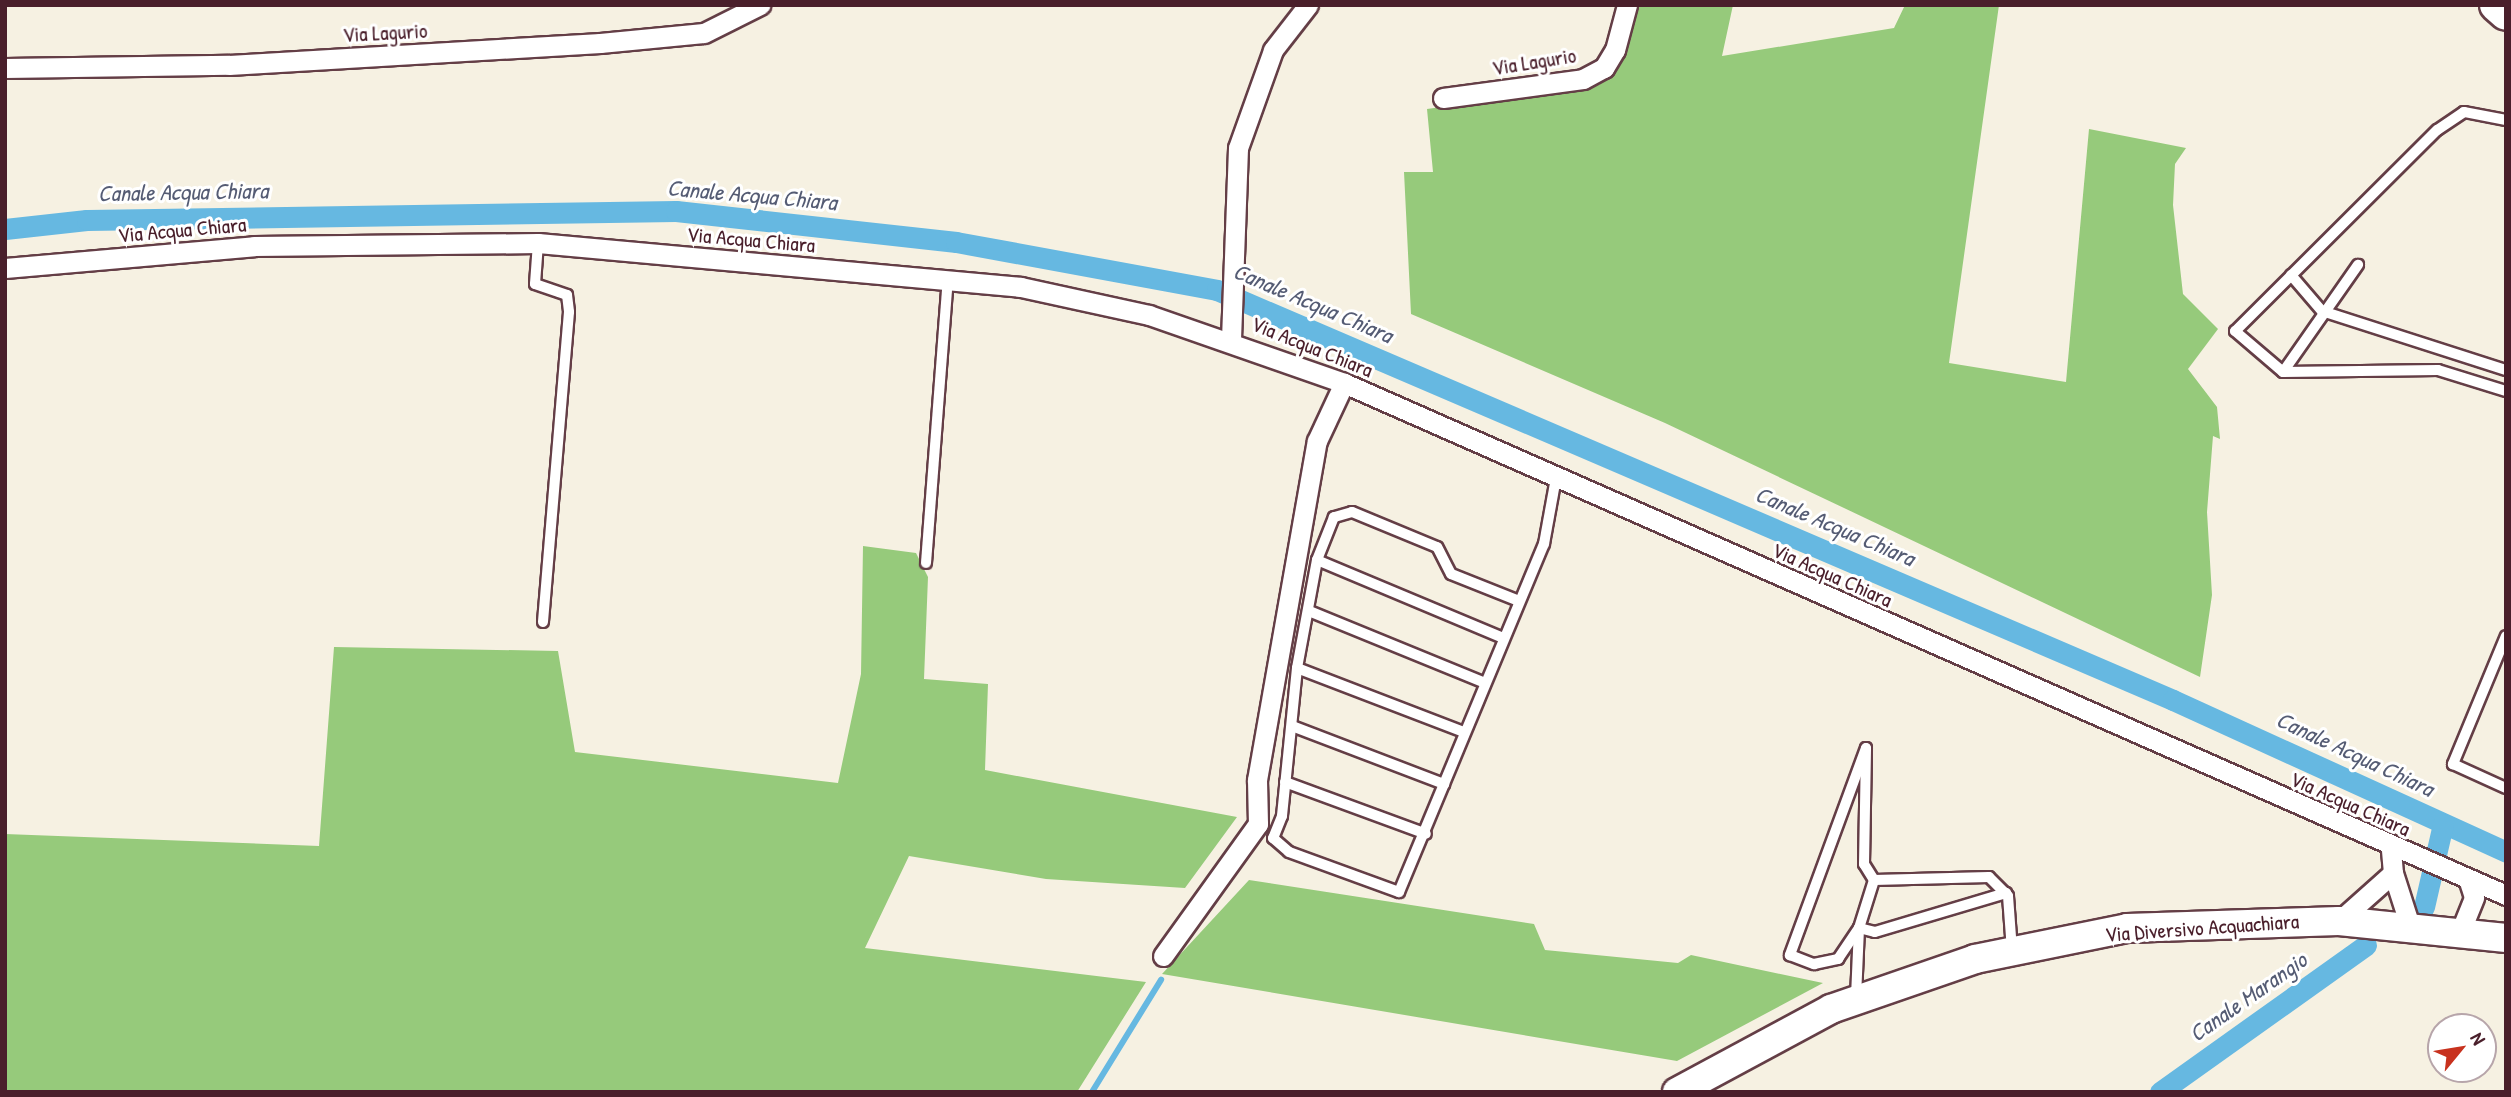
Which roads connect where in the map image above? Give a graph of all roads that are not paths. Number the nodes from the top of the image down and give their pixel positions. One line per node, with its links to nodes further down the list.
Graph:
1 (1308, 5): 15 (street)
2 (1627, 5): 7 (street, Via Lagurio)
3 (2496, 5): 5 (main road)
4 (751, 8): 6 (street, Via Lagurio)
5 (2506, 15)
6 (5, 68)
7 (1443, 98)
8 (2506, 120): 12 (lane)
9 (538, 243): 11 (street, Via Acqua Chiara); 13 (street, Via Acqua Chiara); 25 (lane)
10 (2358, 265): 14 (lane)
11 (5, 268)
12 (2291, 275): 14 (lane); 17 (lane)
13 (948, 280): 15 (street, Via Acqua Chiara); 22 (lane)
14 (2322, 311): 16 (lane); 17 (lane)
15 (1231, 339): 18 (street, Via Acqua Chiara)
16 (2506, 370)
17 (2283, 372): 19 (lane)
18 (1345, 383): 20 (street, Via Acqua Chiara); 48 (street)
19 (2506, 391)
20 (1556, 478): 23 (lane); 36 (street, Via Acqua Chiara)
21 (1317, 560): 23 (lane); 24 (lane); 27 (lane)
22 (926, 563)
23 (1519, 601): 27 (lane)
24 (1309, 611): 28 (lane); 29 (lane)
25 (543, 622)
26 (2506, 636): 34 (lane)
27 (1501, 637): 29 (lane)
28 (1297, 668): 30 (lane); 31 (lane)
29 (1485, 683): 31 (lane)
30 (1292, 726): 32 (lane); 33 (lane)
31 (1464, 732): 33 (lane)
32 (1285, 782): 35 (lane); 35 (lane)
33 (1444, 783): 35 (lane)
34 (2506, 789)
35 (1426, 834)
36 (2391, 848): 37 (street); 38 (street, Via Acqua Chiara)
37 (2393, 873): 42 (street); 43 (street)
38 (2468, 879): 41 (street, Via Acqua Chiara); 45 (street)
39 (1874, 880): 40 (lane); 44 (lane); 44 (lane)
40 (2006, 893): 44 (lane); 47 (lane)
41 (2506, 895)
42 (2339, 921): 43 (main road, Via Diversivo Acquachiara); 47 (main road, Via Diversivo Acquachiara)
43 (2392, 925): 45 (main road, Via Diversivo Acquachiara)
44 (1859, 928): 49 (lane)
45 (2461, 930): 46 (main road, Via Diversivo Acquachiara)
46 (2506, 938)
47 (2012, 951): 49 (main road, Via Diversivo Acquachiara)
48 (1163, 956)
49 (1856, 1000): 50 (main road, Via Diversivo Acquachiara)
50 (1677, 1092)

